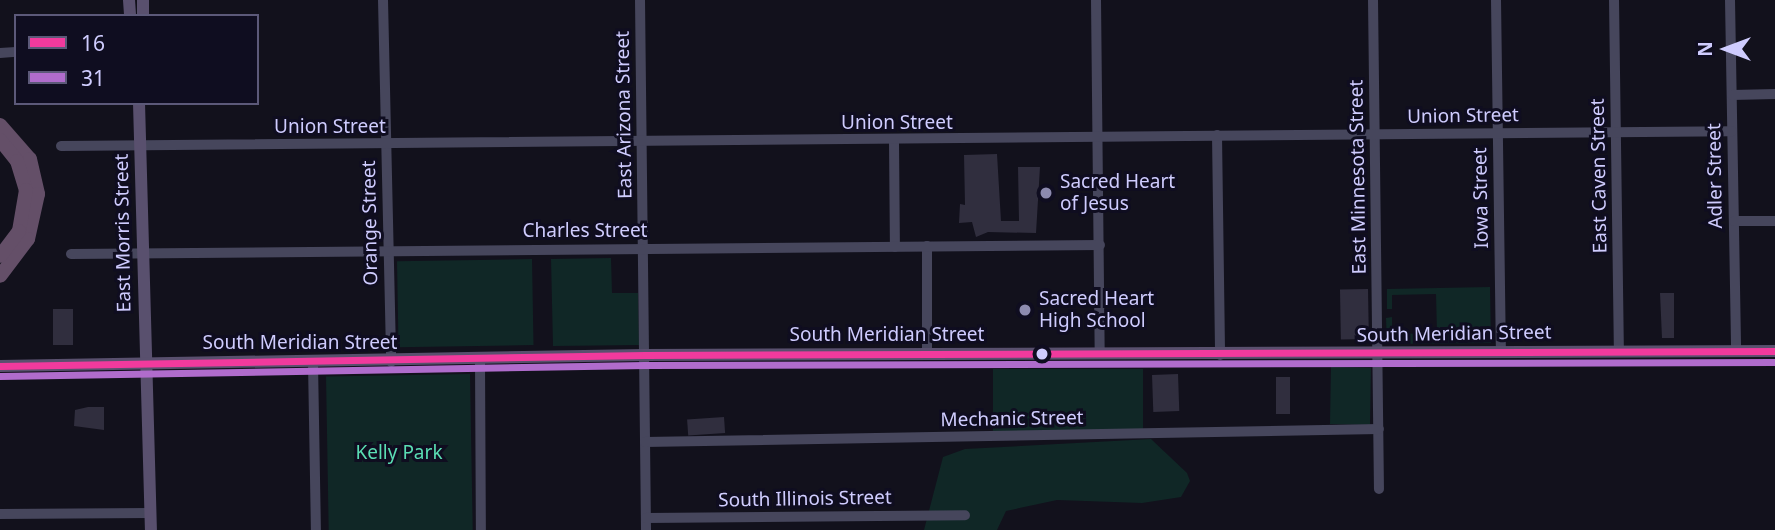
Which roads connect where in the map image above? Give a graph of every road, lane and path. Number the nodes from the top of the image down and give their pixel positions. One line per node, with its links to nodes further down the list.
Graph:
1 (383, 0): 21 (street, Orange Street)
2 (640, 0): 20 (street, East Arizona Street)
3 (1096, 0): 17 (street)
4 (1373, 0): 16 (street, East Minnesota Street)
5 (1496, 0): 14 (street, Iowa Street)
6 (1614, 0): 13 (street, East Caven Street)
7 (1730, 0): 9 (street, Adler Street)
8 (1775, 94): 9 (street)
9 (1732, 95): 12 (street, Adler Street)
10 (139, 105): 23 (main road, East Morris Street)
11 (0, 125): 34 (highway)
12 (1732, 131): 13 (street, Union Street); 24 (street, Adler Street)
13 (1616, 132): 14 (street, Union Street); 37 (street, East Caven Street)
14 (1498, 134): 16 (street, Union Street); 39 (street, Iowa Street)
15 (1217, 135): 16 (street, Union Street); 17 (street, Union Street); 43 (street)
16 (1374, 135): 41 (street, East Minnesota Street)
17 (1098, 137): 19 (street, Union Street); 26 (street)
18 (0, 140): 33 (highway)
19 (894, 141): 20 (street, Union Street); 28 (street)
20 (642, 142): 21 (street, Union Street); 29 (street, East Arizona Street)
21 (385, 144): 23 (street, Union Street); 30 (street, Orange Street)
22 (61, 146): 23 (street, Union Street)
23 (140, 146): 31 (main road, East Morris Street)
24 (1734, 221): 25 (street); 35 (street, Adler Street)
25 (1775, 221)
26 (1100, 245): 27 (street, Charles Street); 38 (street)
27 (927, 246): 28 (street, Charles Street); 40 (street)
28 (895, 247): 29 (street, Charles Street)
29 (644, 248): 30 (street, Charles Street); 42 (street, East Arizona Street)
30 (388, 250): 31 (street, Charles Street); 45 (street, Orange Street)
31 (143, 253): 32 (street, Charles Street); 44 (main road, East Morris Street)
32 (71, 254)
33 (0, 256)
34 (0, 276)
35 (1736, 351): 36 (main road, South Meridian Street); 37 (main road, South Meridian Street)
36 (1775, 351)
37 (1619, 352): 39 (main road, South Meridian Street)
38 (1100, 353): 40 (main road, South Meridian Street); 43 (main road, South Meridian Street)
39 (1501, 353): 41 (main road, South Meridian Street)
40 (927, 354): 42 (main road, South Meridian Street)
41 (1378, 354): 43 (main road, South Meridian Street); 49 (street, East Minnesota Street)
42 (645, 355): 46 (main road, South Meridian Street); 50 (street, East Arizona Street)
43 (1220, 355)
44 (145, 362): 47 (main road, South Meridian Street); 48 (main road, South Meridian Street); 52 (main road, East Morris Street)
45 (391, 362): 46 (main road, South Meridian Street); 47 (main road, South Meridian Street)
46 (480, 362): 58 (street)
47 (313, 363): 57 (street)
48 (0, 366)
49 (1379, 429): 50 (street, Mechanic Street); 51 (street, East Minnesota Street)
50 (645, 442): 55 (street, East Arizona Street)
51 (1379, 488)
52 (150, 513): 53 (street); 56 (main road, East Morris Street)
53 (0, 514)
54 (965, 515): 55 (street, South Illinois Street)
55 (646, 518): 59 (street, East Arizona Street)
56 (151, 530)
57 (316, 530)
58 (481, 530)
59 (646, 530)

